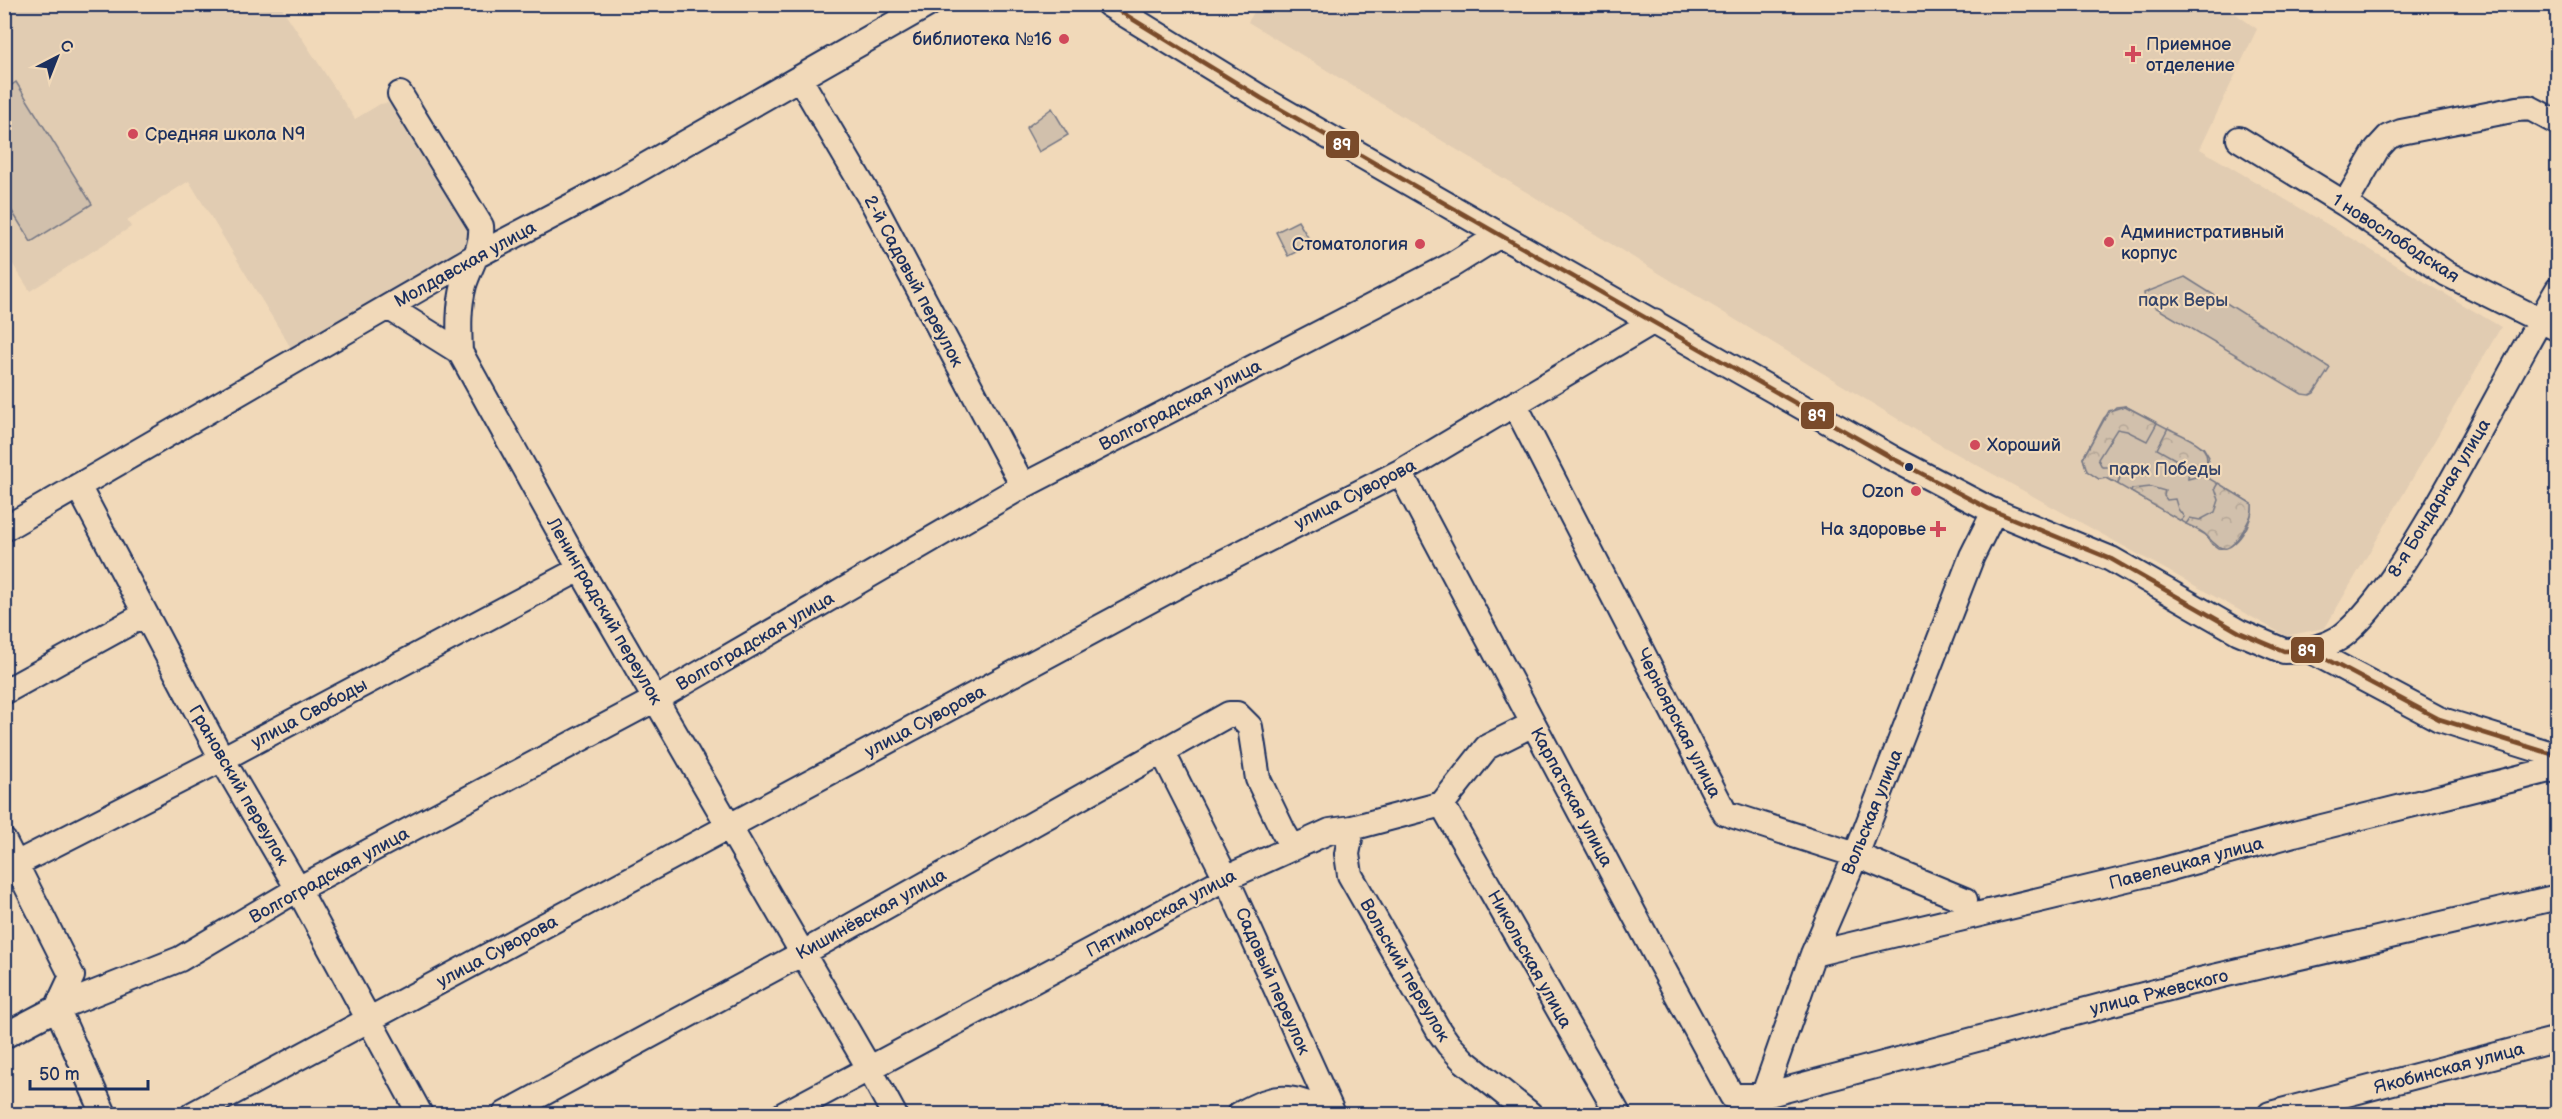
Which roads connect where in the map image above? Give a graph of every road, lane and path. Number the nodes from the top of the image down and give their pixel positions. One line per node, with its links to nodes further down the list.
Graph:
1 (929, 4): 3 (street, Молдавская улица)
2 (1108, 4): 8 (street)
3 (800, 79): 9 (street, Молдавская улица); 18 (street, 2-й Садовый переулок)
4 (400, 94): 9 (street, Ленинградский переулок)
5 (2558, 123): 7 (street)
6 (2239, 139): 7 (street, 1 новослободская)
7 (2345, 204): 13 (street, 1 новослободская)
8 (1500, 235): 12 (street); 18 (street, Волгоградская улица)
9 (476, 256): 11 (street, Молдавская улица); 14 (street, Ленинградский переулок)
10 (2558, 289): 13 (street, 8-я Бондарная улица)
11 (388, 306): 14 (street); 17 (street, Молдавская улица)
12 (1654, 321): 15 (street, улица Суворова); 19 (street)
13 (2549, 324): 23 (street, 8-я Бондарная улица)
14 (460, 352): 21 (street, Ленинградский переулок)
15 (1515, 405): 16 (street, улица Суворова); 36 (street, Черноярская улица)
16 (1400, 472): 26 (street, Карпатская улица); 32 (street, улица Суворова)
17 (78, 486): 20 (street, Молдавская улица); 22 (street, Грановский переулок)
18 (1023, 486): 25 (street, Волгоградская улица)
19 (1994, 512): 23 (street); 36 (street, Вольская улица)
20 (4, 529)
21 (580, 569): 25 (street, Ленинградский переулок); 29 (street, улица Свободы)
22 (144, 615): 24 (street); 29 (street, Грановский переулок)
23 (2309, 650): 28 (street)
24 (4, 692)
25 (656, 699): 32 (street, Ленинградский переулок); 39 (street, Волгоградская улица)
26 (1533, 724): 31 (street); 49 (street, Карпатская улица)
27 (1162, 751): 35 (street, Кишинёвская улица); 38 (street, Садовый переулок); 42 (street, Кишинёвская улица)
28 (2558, 756)
29 (222, 759): 37 (street, улица Свободы); 39 (street, Грановский переулок)
30 (2558, 768): 43 (street, Павелецкая улица)
31 (1442, 804): 33 (street, Пятиморская улица); 59 (street, Никольская улица)
32 (729, 826): 42 (street, Ленинградский переулок); 45 (street, улица Суворова)
33 (1352, 828): 35 (street, Пятиморская улица); 58 (street, Вольский переулок)
34 (4, 842): 37 (street)
35 (1293, 848): 38 (street, Пятиморская улица)
36 (1856, 855): 41 (street, Черноярская улица); 43 (street, Вольская улица)
37 (11, 866): 44 (street)
38 (1226, 878): 48 (street, Пятиморская улица); 57 (street, Садовый переулок)
39 (298, 889): 44 (street, Волгоградская улица); 45 (street, Грановский переулок)
40 (2558, 897): 49 (street, улица Ржевского)
41 (1965, 900)
42 (802, 953): 48 (street, Ленинградский переулок); 53 (street, Кишинёвская улица)
43 (1813, 954): 49 (street, Вольская улица)
44 (57, 1008): 46 (street, Волгоградская улица); 50 (street)
45 (368, 1021): 51 (street, улица Суворова); 52 (street, Грановский переулок)
46 (4, 1036)
47 (2558, 1039): 60 (street, Якобинская улица)
48 (869, 1068): 54 (street, Пятиморская улица); 55 (street, Ленинградский переулок)
49 (1760, 1105)
50 (104, 1114)
51 (193, 1114)
52 (420, 1114)
53 (505, 1114)
54 (784, 1114)
55 (894, 1114)
56 (1240, 1114): 57 (street)
57 (1333, 1114)
58 (1530, 1114)
59 (1618, 1114)
60 (2270, 1114)

